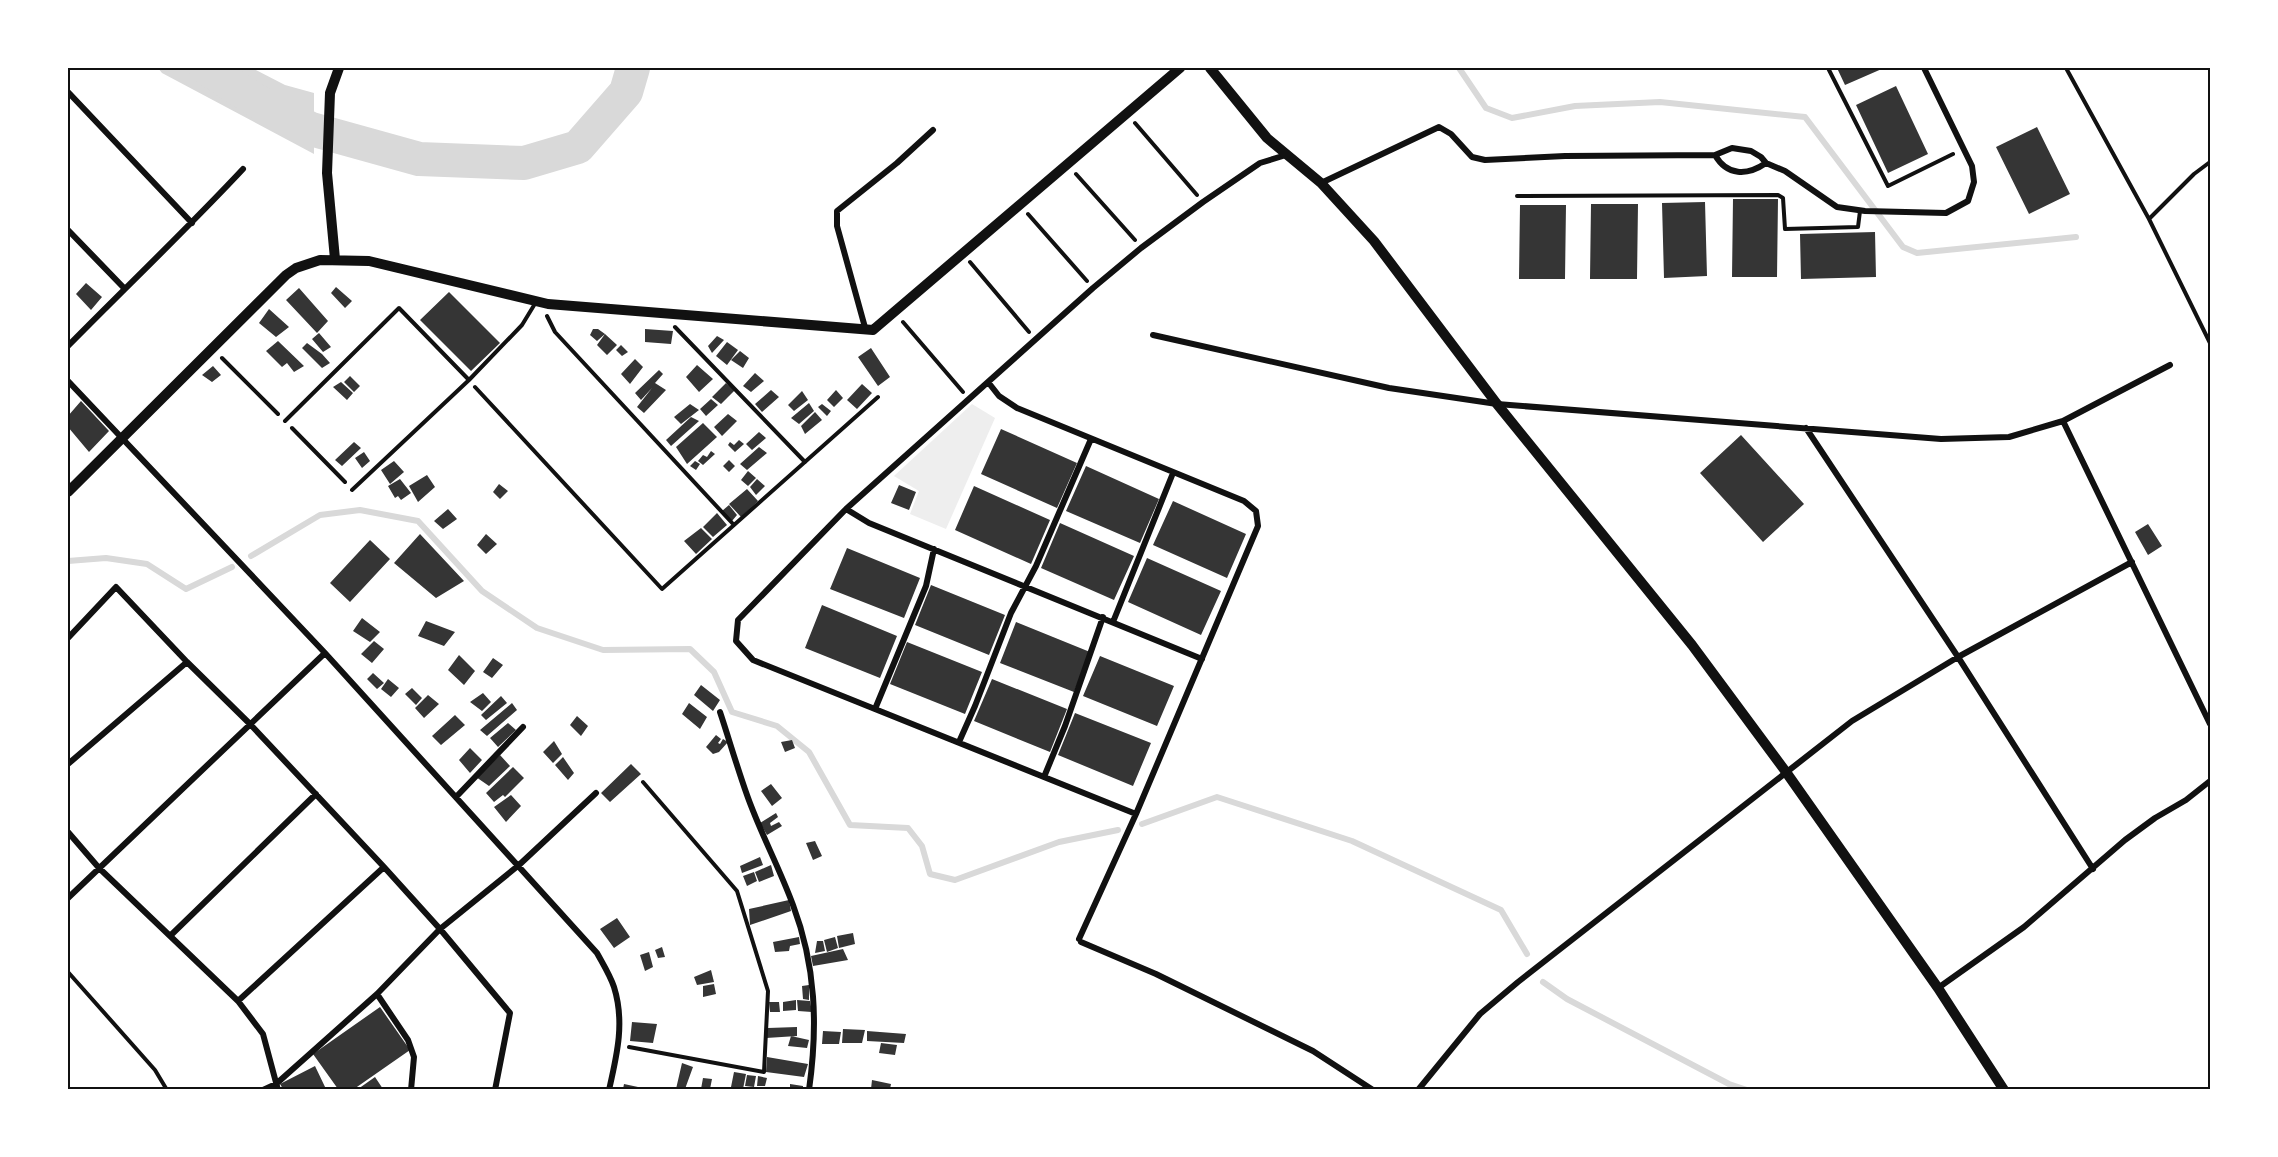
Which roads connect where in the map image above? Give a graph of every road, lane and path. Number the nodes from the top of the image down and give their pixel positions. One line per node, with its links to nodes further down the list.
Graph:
1 (339, 68): 27 (street)
2 (1180, 68): 8 (street)
3 (1210, 68): 11 (street)
4 (1828, 68): 10 (path)
5 (1924, 68): 10 (street)
6 (2066, 68): 22 (lane)
7 (68, 92): 23 (street)
8 (1127, 113): 15 (street); 19 (path)
9 (933, 130): 34 (street)
10 (1964, 149): 21 (street)
11 (1286, 155): 17 (street); 19 (street)
12 (1715, 155): 14 (street); 14 (street); 17 (street)
13 (2211, 162): 22 (lane)
14 (1766, 163): 21 (street)
15 (1067, 164): 20 (street); 25 (path)
16 (243, 169): 23 (street)
17 (1322, 183): 45 (street)
18 (1517, 196): 21 (lane)
19 (1203, 202): 25 (street)
20 (1021, 206): 26 (street); 29 (path)
21 (1862, 211)
22 (2149, 219): 37 (lane)
23 (192, 224): 28 (street)
24 (68, 230): 28 (street)
25 (1141, 248): 29 (street)
26 (962, 254): 32 (street); 36 (path)
27 (335, 259): 30 (street); 49 (street)
28 (124, 288): 38 (street)
29 (1093, 288): 36 (street)
30 (536, 301): 31 (street); 40 (lane)
31 (548, 304): 33 (street); 56 (path)
32 (894, 312): 34 (street); 44 (path)
33 (662, 314): 34 (street); 51 (path)
34 (866, 331)
35 (1153, 335): 45 (street)
36 (1036, 339): 42 (street)
37 (2211, 342)
38 (68, 346)
39 (2170, 365): 47 (street)
40 (468, 380): 46 (lane); 53 (lane); 56 (path)
41 (68, 381): 49 (street)
42 (988, 382): 44 (street); 50 (street)
43 (878, 397): 51 (path)
44 (969, 399): 55 (street)
45 (1497, 404): 48 (street); 74 (street)
46 (285, 421)
47 (2063, 421): 48 (street); 58 (street)
48 (1806, 428): 64 (street)
49 (123, 438): 54 (street); 63 (street)
50 (1091, 439): 52 (street); 59 (street)
51 (804, 462): 56 (path)
52 (1173, 473): 61 (street); 65 (street)
53 (352, 490)
54 (68, 492)
55 (846, 509): 57 (street); 67 (street)
56 (734, 525)
57 (934, 549): 59 (street); 67 (street)
58 (2132, 562): 64 (street); 70 (street)
59 (1024, 587): 60 (street); 72 (street)
60 (1103, 617): 61 (street); 75 (street)
61 (1113, 622): 65 (street)
62 (68, 638): 66 (street)
63 (325, 653): 69 (street); 80 (street)
64 (1958, 657): 74 (street); 86 (street)
65 (1202, 659): 81 (street)
66 (187, 662): 69 (street); 73 (street)
67 (875, 709): 72 (street)
68 (720, 712): 101 (street)
69 (250, 724): 79 (street); 84 (street)
70 (2211, 724)
71 (524, 726): 80 (street)
72 (959, 742): 75 (street)
73 (68, 764)
74 (1786, 772): 91 (street); 103 (street)
75 (1044, 777): 81 (street)
76 (2211, 781): 86 (street)
77 (643, 782): 94 (path)
78 (596, 793): 83 (street)
79 (316, 794): 85 (street); 89 (street)
80 (457, 796): 83 (street)
81 (1136, 814): 102 (street)
82 (68, 832): 84 (street)
83 (519, 865): 88 (street); 94 (street)
84 (99, 867): 87 (street); 89 (street)
85 (384, 867): 88 (street); 93 (street)
86 (2093, 869): 91 (street)
87 (68, 898)
88 (440, 929): 92 (street); 99 (street)
89 (170, 936): 93 (street)
90 (68, 972): 96 (path)
91 (1938, 988): 104 (street)
92 (377, 994): 95 (street); 98 (street)
93 (238, 1001): 95 (street)
94 (619, 1046): 100 (street)
95 (277, 1087): 97 (street)
96 (167, 1089)
97 (263, 1089)
98 (411, 1089)
99 (495, 1089)
100 (609, 1089)
101 (808, 1089)
102 (1373, 1089)
103 (1418, 1089)
104 (2004, 1089)

